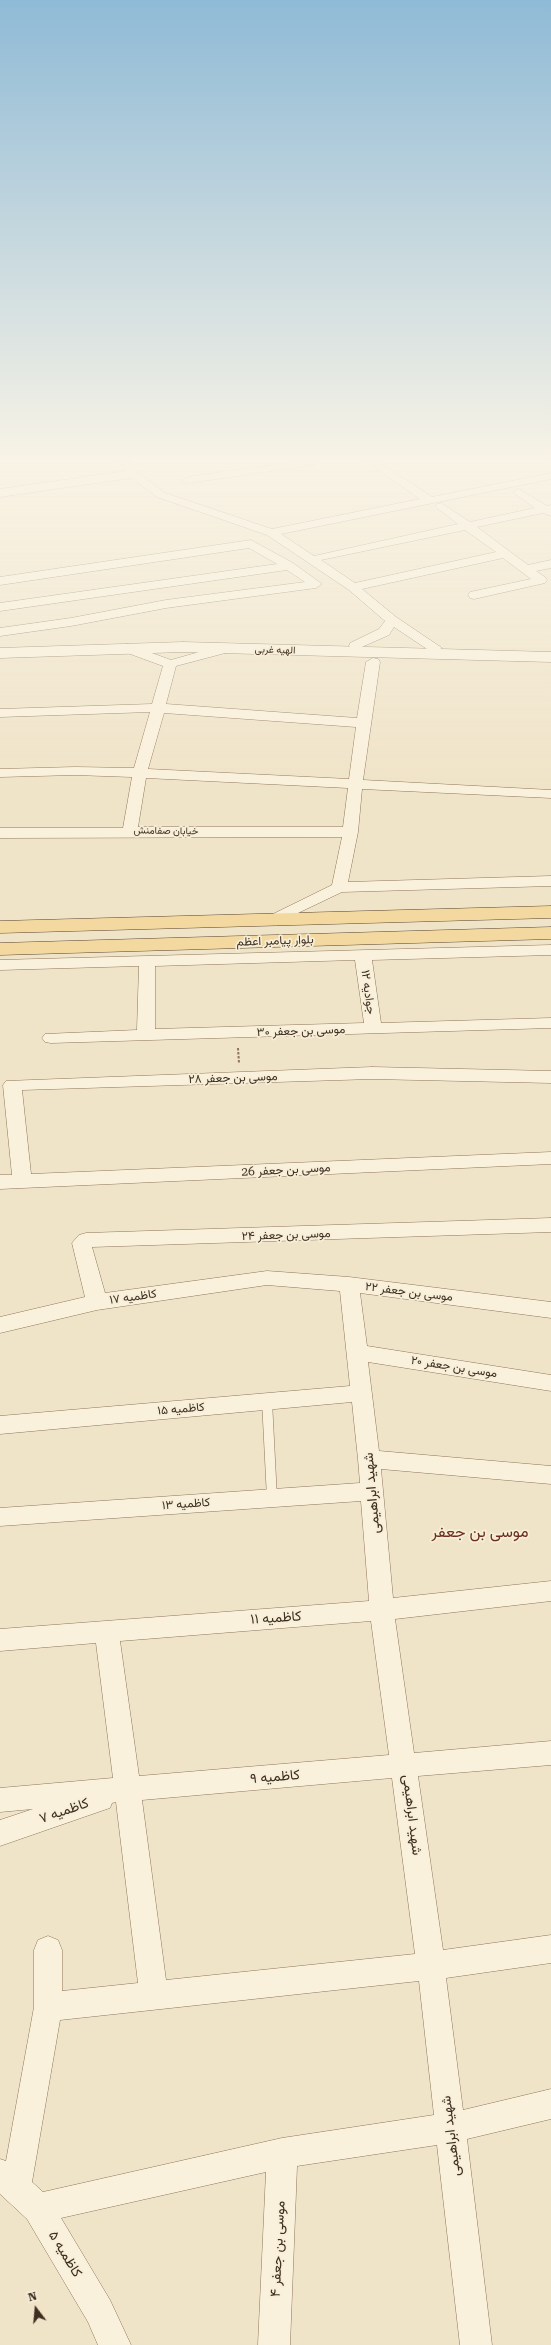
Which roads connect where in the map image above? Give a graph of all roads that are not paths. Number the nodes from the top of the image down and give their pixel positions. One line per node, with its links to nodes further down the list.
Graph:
1 (65, 571): 7 (street)
2 (247, 571): 8 (street)
3 (297, 571): 11 (street)
4 (330, 571): 9 (street)
5 (424, 571): 9 (street)
6 (529, 571): 10 (street)
7 (0, 581)
8 (151, 584): 11 (street); 12 (street)
9 (353, 587): 13 (street)
10 (474, 595)
11 (166, 604): 14 (street)
12 (0, 606)
13 (392, 620): 16 (street); 18 (street)
14 (0, 632)
15 (0, 646): 16 (street, الهیه غربی)
16 (355, 646): 18 (street, الهیه غربی)
17 (127, 648): 19 (street, الهیه غربی); 21 (street, الهیه غربی); 24 (street)
18 (435, 648): 20 (street, الهیه غربی)
19 (224, 649): 22 (street, الهیه غربی); 24 (street)
20 (551, 650)
21 (0, 653)
22 (551, 657)
23 (373, 662): 27 (street)
24 (170, 664): 25 (street, خیابان صفامنش)
25 (158, 708): 26 (street); 27 (street); 29 (street, خیابان صفامنش)
26 (0, 713)
27 (363, 723): 30 (street)
28 (0, 773): 29 (street)
29 (140, 773): 30 (street); 32 (street, خیابان صفامنش)
30 (355, 783): 31 (street); 33 (street)
31 (551, 794)
32 (130, 832): 33 (street, خیابان صفامنش); 34 (street)
33 (350, 832): 36 (street)
34 (0, 833)
35 (551, 881): 36 (street)
36 (339, 887): 38 (street)
37 (551, 912): 38 (main road, بلوار پیامبر اعظم)
38 (275, 919): 39 (main road, بلوار پیامبر اعظم)
39 (0, 927)
40 (551, 933): 41 (main road, بلوار پیامبر اعظم)
41 (0, 949)
42 (551, 950): 43 (street)
43 (363, 955): 44 (street); 47 (street, جوادیه ۱۲)
44 (147, 962): 45 (street); 48 (street)
45 (0, 965)
46 (551, 1023): 47 (street, موسی بن جعفر ۳۰)
47 (373, 1028): 48 (street, موسی بن جعفر ۳۰)
48 (146, 1035): 49 (street, موسی بن جعفر ۳۰)
49 (51, 1038)
50 (551, 1077): 53 (street, موسی بن جعفر ۲۸)
51 (551, 1158): 53 (street, موسی بن جعفر 26)
52 (0, 1182): 53 (street, موسی بن جعفر 26)
53 (22, 1182)
54 (551, 1225): 57 (street, موسی بن جعفر ۲۴)
55 (267, 1278): 56 (street, موسی بن جعفر ۲۲); 57 (street, کاظمیه ۱۷)
56 (349, 1284): 58 (street, موسی بن جعفر ۲۲); 60 (street, شهید ابراهیمی)
57 (98, 1302): 59 (street, کاظمیه ۱۷)
58 (551, 1310)
59 (0, 1324)
60 (357, 1352): 61 (street, موسی بن جعفر ۲۰); 62 (street, شهید ابراهیمی)
61 (551, 1383)
62 (361, 1393): 63 (street, کاظمیه ۱۵); 65 (street, شهید ابراهیمی)
63 (267, 1401): 64 (street, کاظمیه ۱۵); 68 (lane)
64 (0, 1425)
65 (369, 1459): 66 (street); 67 (street, شهید ابراهیمی)
66 (551, 1475)
67 (372, 1491): 68 (street, کاظمیه ۱۳); 71 (street, شهید ابراهیمی)
68 (272, 1498): 69 (street, کاظمیه ۱۳)
69 (0, 1517)
70 (551, 1591): 71 (street, کاظمیه ۱۱)
71 (382, 1610): 72 (street, کاظمیه ۱۱); 75 (street, شهید ابراهیمی)
72 (107, 1631): 73 (street, کاظمیه ۱۱); 76 (street)
73 (0, 1640)
74 (551, 1753): 75 (street, کاظمیه ۹)
75 (405, 1766): 76 (street, کاظمیه ۹); 81 (street, شهید ابراهیمی)
76 (128, 1789): 77 (street, کاظمیه ۹); 78 (street, کاظمیه ۷); 82 (street)
77 (0, 1800)
78 (0, 1833)
79 (551, 1949): 81 (street)
80 (48, 1950): 83 (street)
81 (431, 1966): 82 (street); 85 (street, شهید ابراهیمی)
82 (154, 1994): 83 (street)
83 (48, 2007): 87 (street)
84 (551, 2104): 85 (street)
85 (450, 2128): 86 (street); 90 (street, شهید ابراهیمی)
86 (282, 2153): 87 (street); 89 (street, موسی بن جعفر ۴)
87 (18, 2190): 88 (street, کاظمیه ۵)
88 (115, 2345)
89 (274, 2345)
90 (476, 2345)

